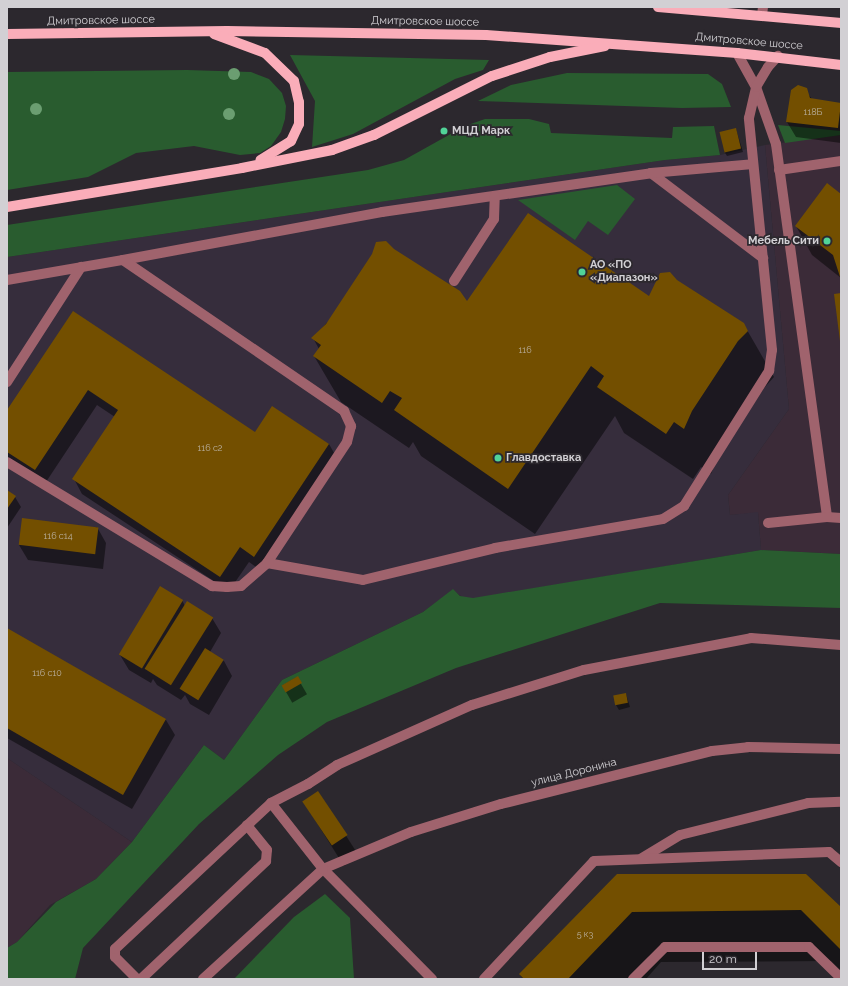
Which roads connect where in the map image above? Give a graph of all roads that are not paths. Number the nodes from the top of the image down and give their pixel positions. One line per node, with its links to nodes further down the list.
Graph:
1 (658, 7): 2 (main road)
2 (763, 11): 3 (main road)
3 (841, 23)
4 (208, 32): 5 (main road, Дмитровское шоссе); 6 (main road, Дмитровское шоссе); 13 (main road)
5 (7, 34)
6 (621, 43): 7 (main road, Дмитровское шоссе); 13 (main road)
7 (737, 53): 8 (main road, Дмитровское шоссе); 10 (street)
8 (778, 56): 9 (main road, Дмитровское шоссе); 10 (street)
9 (841, 65)
10 (756, 87): 12 (street); 14 (street)
11 (841, 162): 14 (street)
12 (753, 164): 15 (street); 18 (street)
13 (242, 168): 17 (main road)
14 (779, 170): 25 (street)
15 (650, 173): 16 (street); 18 (street)
16 (495, 196): 19 (street); 22 (street)
17 (7, 207)
18 (763, 258): 28 (street)
19 (123, 260): 20 (street); 28 (street)
20 (81, 267): 21 (street); 23 (street)
21 (7, 280)
22 (454, 280)
23 (7, 382)
24 (7, 462): 28 (street)
25 (827, 517): 26 (street); 27 (street)
26 (841, 518)
27 (768, 524)
28 (267, 563)
29 (841, 645): 32 (street)
30 (841, 749): 36 (street, улица Доронина)
31 (841, 802): 34 (street)
32 (272, 803): 33 (street); 36 (street)
33 (247, 825): 39 (street); 40 (street)
34 (640, 859): 35 (street); 44 (street)
35 (841, 862)
36 (323, 869): 37 (street, улица Доронина); 43 (street)
37 (224, 959): 41 (street); 42 (street)
38 (841, 978): 45 (street)
39 (137, 979)
40 (141, 979)
41 (203, 979)
42 (211, 979)
43 (432, 979)
44 (484, 979)
45 (633, 979)

